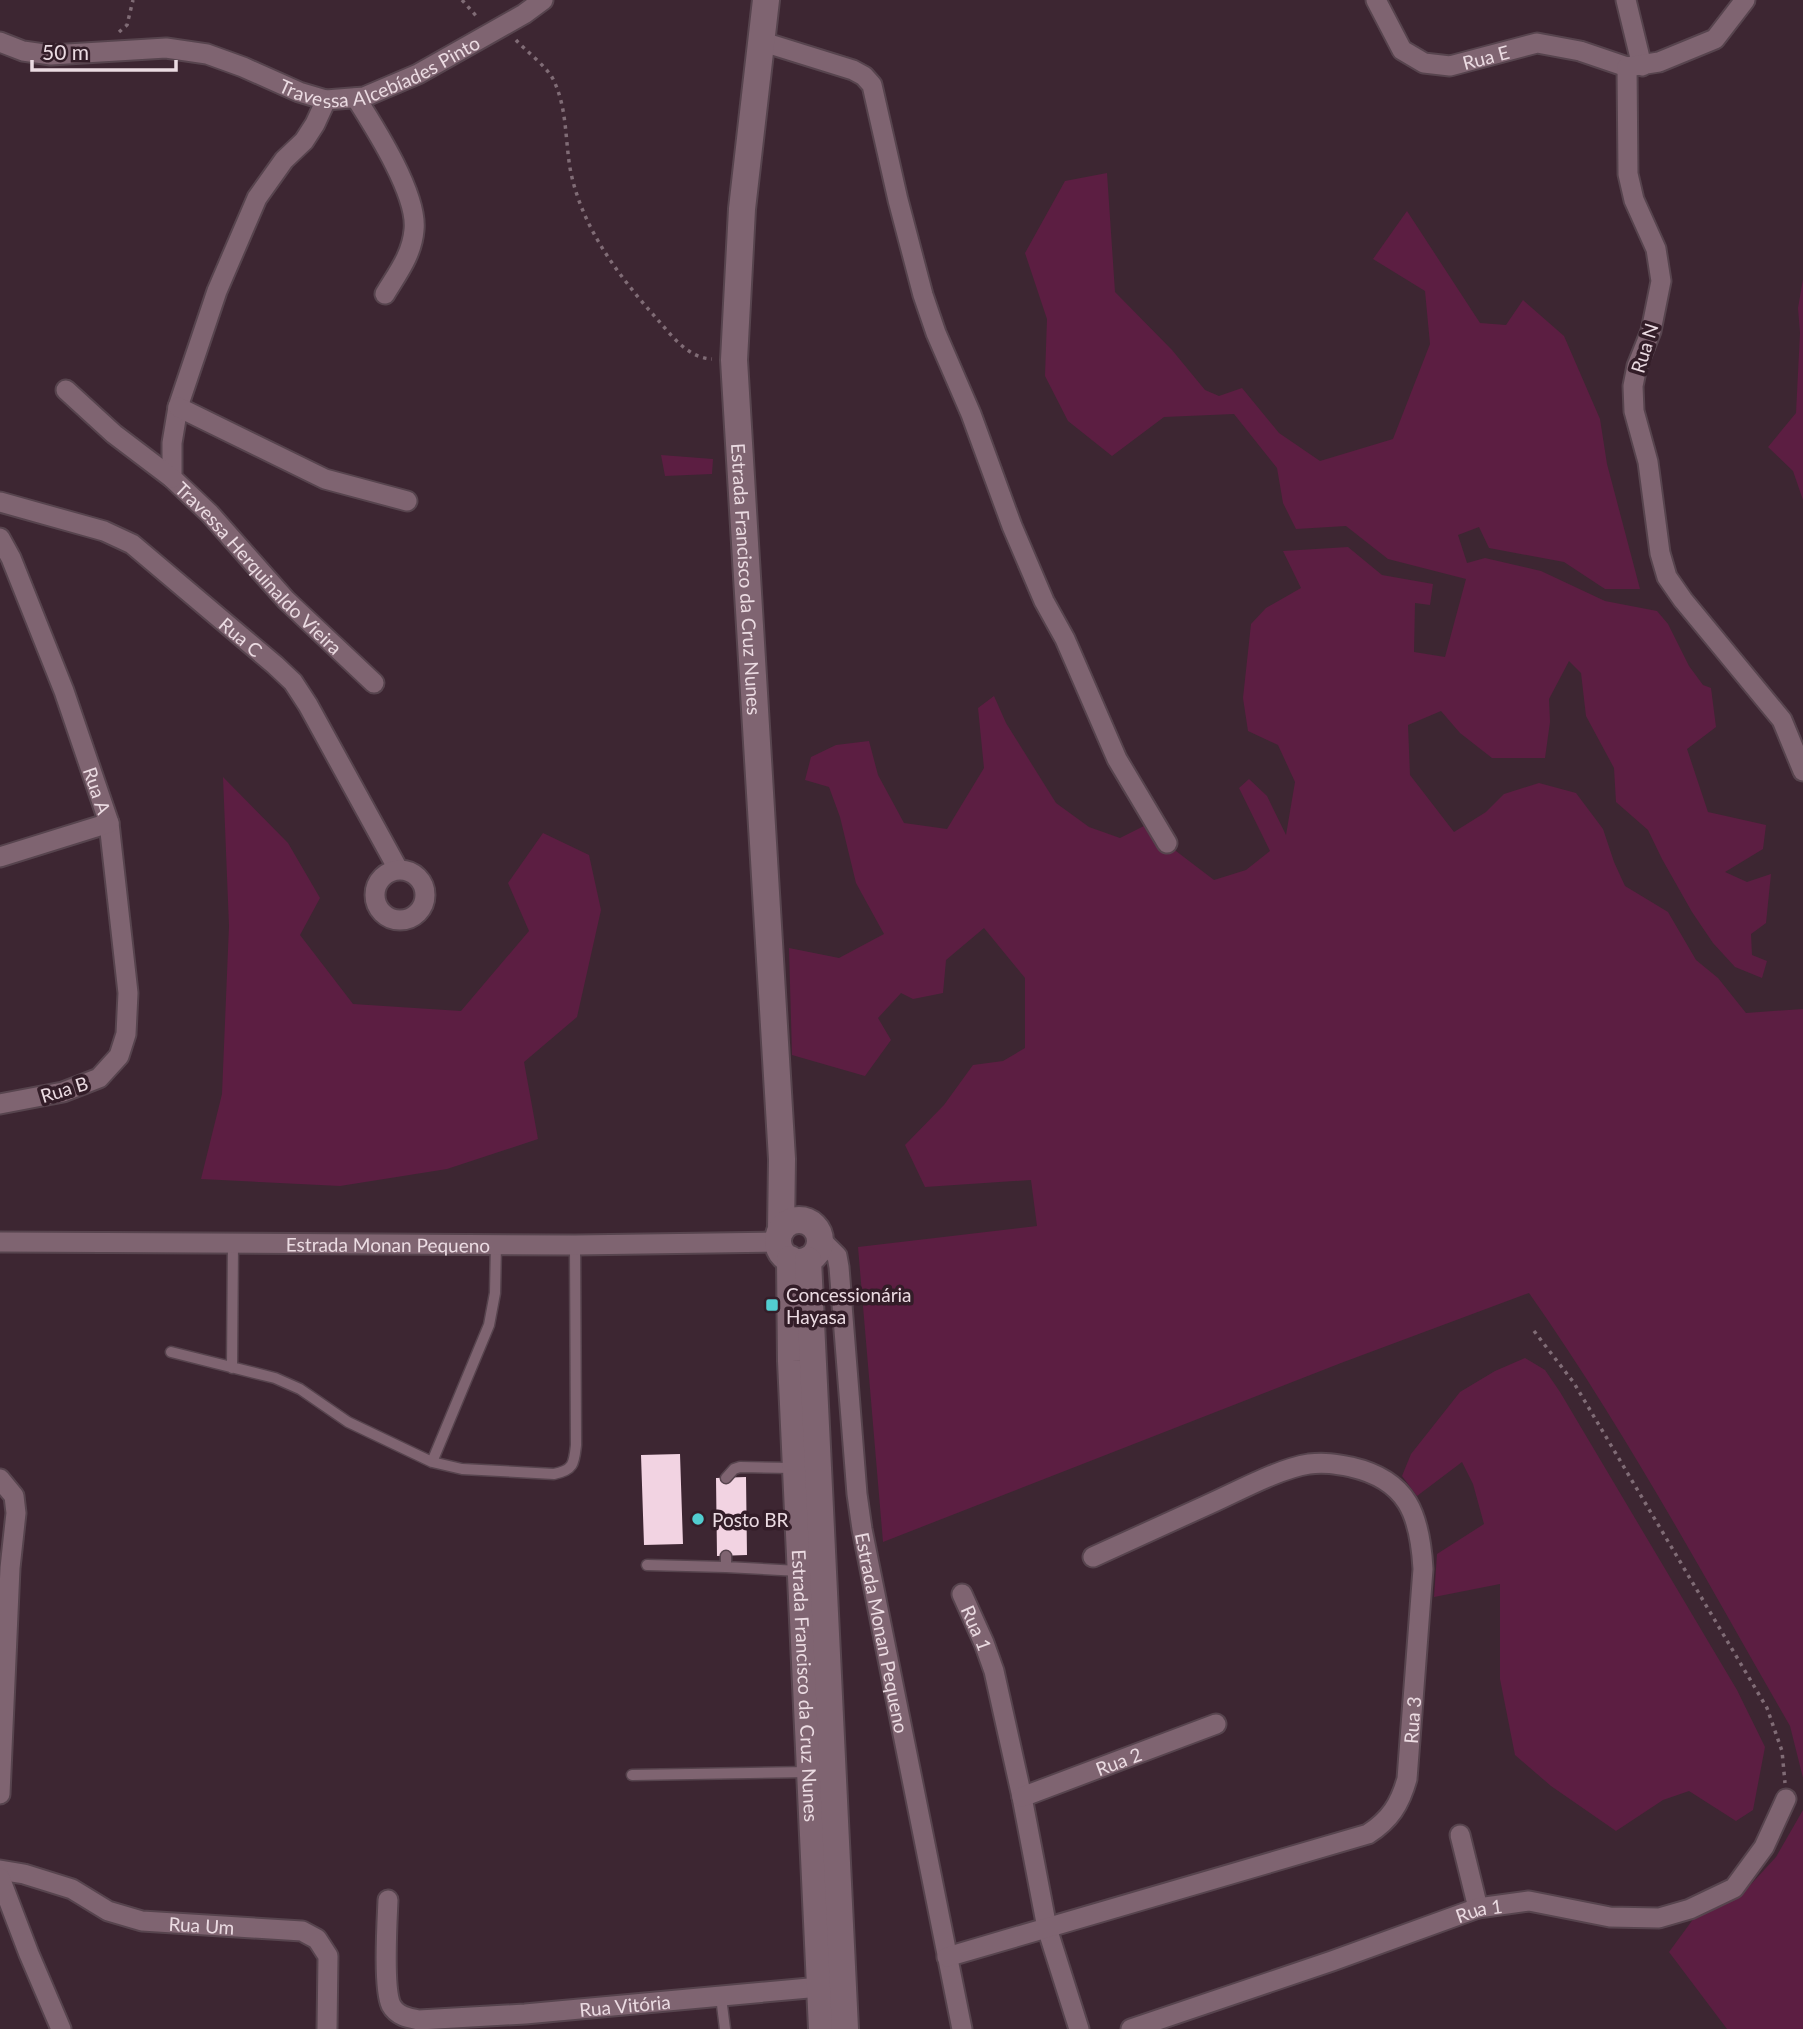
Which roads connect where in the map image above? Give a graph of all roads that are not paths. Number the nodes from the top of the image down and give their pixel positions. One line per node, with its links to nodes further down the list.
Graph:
1 (543, 0): 9 (street, Travessa Alcebíades Pinto)
2 (766, 0): 6 (main road, Estrada Francisco da Cruz Nunes)
3 (1376, 0): 8 (street, Rua E)
4 (1626, 0): 8 (street, Rua N)
5 (1745, 0): 8 (street)
6 (760, 41): 21 (street); 27 (main road, Estrada Francisco da Cruz Nunes)
7 (0, 42): 10 (street, Travessa Alcebíades Pinto)
8 (1634, 67): 19 (street, Rua N)
9 (356, 98): 10 (street, Travessa Alcebíades Pinto); 11 (street)
10 (326, 100): 13 (street, Travessa Herquinaldo Vieira)
11 (385, 294)
12 (66, 390): 14 (street)
13 (178, 407): 14 (street, Travessa Herquinaldo Vieira); 15 (street)
14 (172, 478): 18 (street, Travessa Herquinaldo Vieira)
15 (407, 501)
16 (0, 502): 23 (street, Rua C)
17 (0, 538): 20 (street, Rua A)
18 (374, 682)
19 (1803, 771)
20 (109, 823): 22 (street); 24 (street, Rua A)
21 (1167, 843)
22 (0, 857)
23 (398, 869)
24 (119, 1056): 25 (street, Rua B)
25 (0, 1104)
26 (0, 1242): 28 (street, Estrada Monan Pequeno)
27 (797, 1242): 30 (street, Estrada Monan Pequeno); 34 (main road, Estrada Francisco da Cruz Nunes); 55 (street, Estrada Monan Pequeno)
28 (233, 1243): 29 (street, Estrada Monan Pequeno); 32 (lane)
29 (496, 1244): 30 (street, Estrada Monan Pequeno); 33 (lane)
30 (575, 1245): 33 (lane)
31 (171, 1352): 32 (lane)
32 (232, 1368): 33 (lane)
33 (432, 1462)
34 (807, 1468): 35 (lane); 41 (main road, Estrada Francisco da Cruz Nunes)
35 (726, 1478)
36 (0, 1479): 46 (street)
37 (726, 1556): 40 (lane)
38 (1093, 1557): 54 (street, Rua 3)
39 (647, 1565): 40 (lane)
40 (726, 1567): 41 (lane)
41 (812, 1571): 44 (main road, Estrada Francisco da Cruz Nunes)
42 (962, 1594): 47 (street, Rua 1)
43 (1216, 1724): 47 (street, Rua 2)
44 (821, 1771): 45 (lane); 56 (main road, Estrada Francisco da Cruz Nunes)
45 (632, 1775)
46 (0, 1794)
47 (1022, 1797): 54 (street, Rua 1)
48 (1786, 1799): 53 (street, Rua 1)
49 (1460, 1835): 53 (street)
50 (0, 1870): 60 (street, Rua Um)
51 (0, 1878): 59 (street)
52 (387, 1900): 58 (street, Rua Vitória)
53 (1478, 1908): 66 (street, Rua 1)
54 (1046, 1928): 55 (street, Rua 3); 65 (street, Rua 1)
55 (947, 1957): 64 (street, Estrada Monan Pequeno)
56 (831, 1986): 57 (street, Rua Vitória); 62 (main road, Estrada Francisco da Cruz Nunes); 63 (main road, Estrada Francisco da Cruz Nunes)
57 (721, 1997): 58 (street, Rua Vitória); 61 (lane)
58 (526, 2022)
59 (61, 2029)
60 (327, 2029)
61 (725, 2029)
62 (822, 2029)
63 (845, 2029)
64 (962, 2029)
65 (1079, 2029)
66 (1131, 2029)

